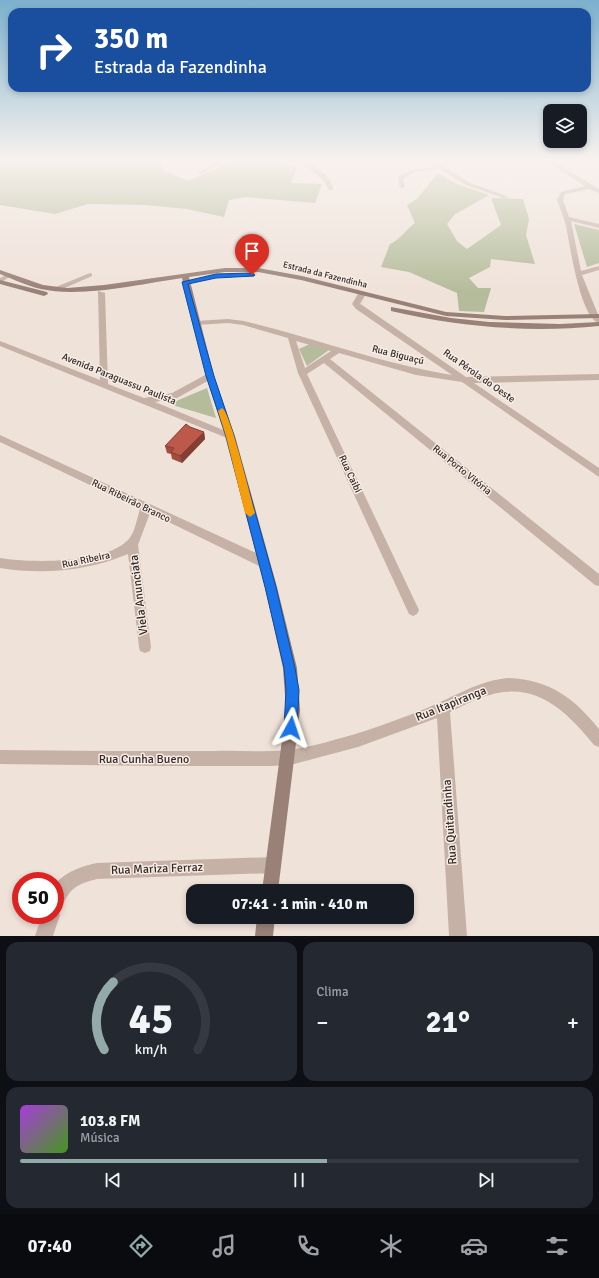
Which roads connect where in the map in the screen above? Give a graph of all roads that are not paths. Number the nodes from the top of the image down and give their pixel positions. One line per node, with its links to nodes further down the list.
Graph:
1 (561, 204): 2 (street)
2 (566, 218): 3 (street); 6 (street)
3 (599, 226)
4 (599, 268): 6 (street)
5 (0, 272): 8 (main road, Estrada da Fazendinha)
6 (578, 274): 14 (street)
7 (90, 275): 11 (street)
8 (8, 276): 10 (street); 11 (main road, Estrada da Fazendinha)
9 (185, 279): 11 (main road, Estrada da Fazendinha); 12 (main road, Estrada da Fazendinha); 13 (main road, Estrada da Fazendinha); 15 (main road)
10 (0, 282): 12 (main road, Estrada da Fazendinha)
11 (55, 289)
12 (101, 293): 24 (street)
13 (360, 297): 14 (main road, Estrada da Fazendinha); 23 (street, Rua Pérola do Oeste)
14 (598, 319)
15 (196, 323): 16 (street, Rua Biguaçú); 21 (main road)
16 (291, 336): 18 (street, Rua Biguaçú); 20 (street, Rua Caibi)
17 (0, 343): 24 (street, Avenida Paraguassu Paulista)
18 (339, 350): 19 (street); 23 (street, Rua Biguaçú)
19 (325, 360): 20 (street); 33 (street, Rua Porto Vitória)
20 (302, 373): 34 (street, Rua Caibi)
21 (210, 376): 25 (street); 26 (main road)
22 (599, 377): 23 (street, Rua Biguaçú)
23 (464, 380): 28 (street, Rua Pérola do Oeste)
24 (104, 385): 25 (street, Avenida Paraguassu Paulista)
25 (140, 401): 26 (street, Avenida Paraguassu Paulista)
26 (230, 436): 31 (main road)
27 (0, 438): 29 (street, Rua Ribeirão Branco)
28 (599, 473)
29 (146, 508): 30 (street); 31 (street, Rua Ribeirão Branco)
30 (132, 544): 32 (street, Rua Ribeira); 35 (street, Viela Anunciata)
31 (263, 562): 39 (main road)
32 (0, 563)
33 (599, 581)
34 (413, 610)
35 (145, 647)
36 (443, 708): 37 (street, Rua Itapiranga); 39 (street, Rua Itapiranga); 47 (street, Rua Quitandinha)
37 (599, 740)
38 (0, 757): 39 (street, Rua Cunha Bueno)
39 (287, 757): 40 (main road)
40 (273, 865): 41 (main road); 42 (street, Rua Mariza Ferraz)
41 (271, 884)
42 (64, 887)
43 (48, 924): 45 (street)
44 (265, 924): 46 (main road)
45 (44, 936)
46 (264, 936)
47 (458, 936)

